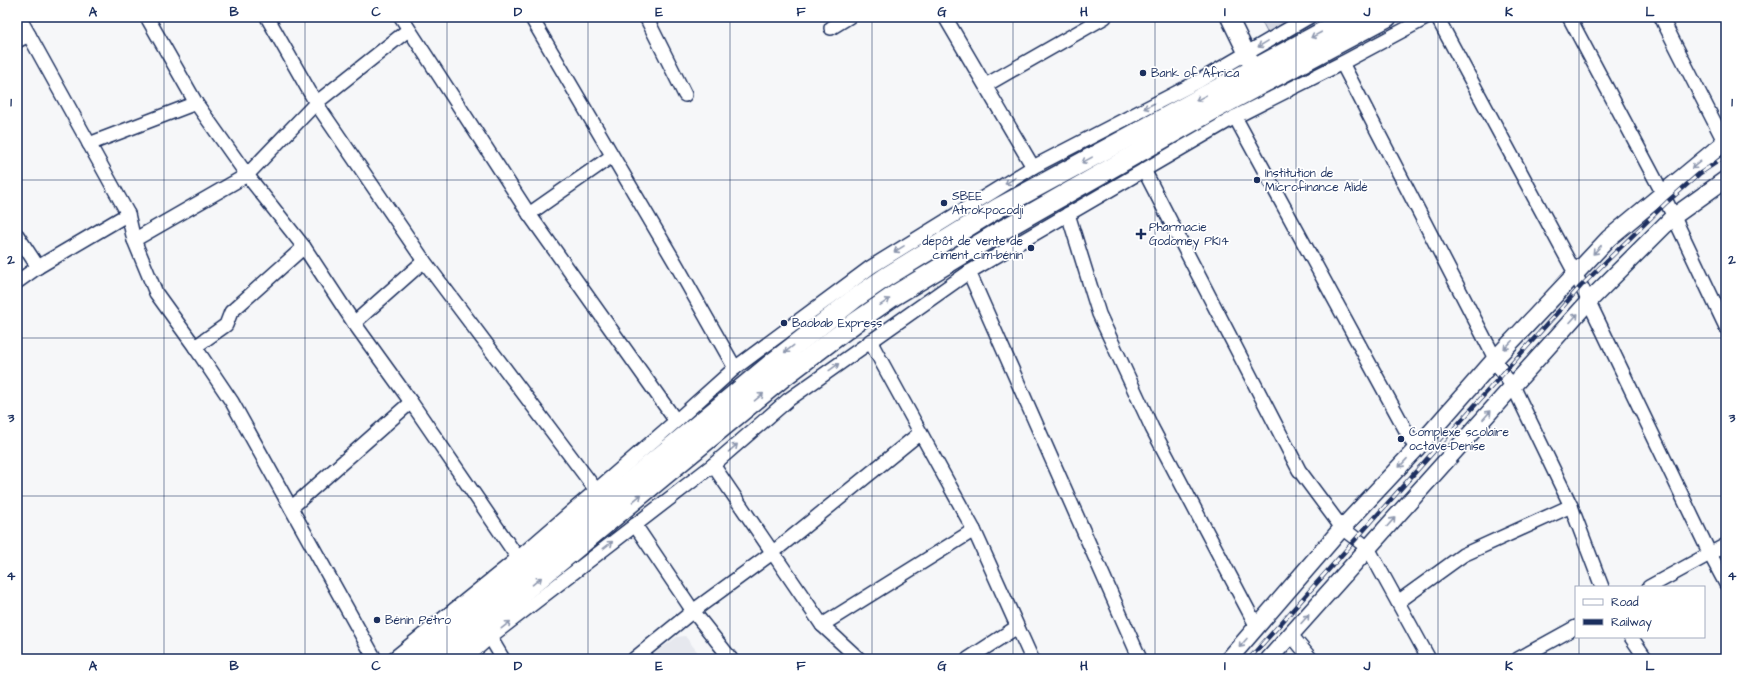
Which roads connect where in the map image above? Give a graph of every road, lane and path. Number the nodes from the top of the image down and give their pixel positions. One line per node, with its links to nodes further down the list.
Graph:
1 (19, 17): 21 (street)
2 (147, 17): 27 (street)
3 (267, 17): 28 (street)
4 (400, 17): 20 (street)
5 (531, 17): 32 (street)
6 (849, 17): 19 (street)
7 (945, 17): 25 (street)
8 (1105, 17): 18 (street)
9 (1228, 17): 23 (main road)
10 (1309, 17): 23 (street, one-way to 23)
11 (1350, 17): 23 (highway, one-way to 23)
12 (1387, 17): 89 (highway, one-way to 12)
13 (1428, 17): 24 (street)
14 (1437, 17): 48 (street)
15 (1569, 17): 37 (street)
16 (1661, 17): 30 (street)
17 (647, 18): 26 (street)
18 (1085, 21): 25 (street)
19 (831, 28)
20 (408, 30): 28 (street); 39 (street)
21 (29, 35): 22 (street); 31 (street)
22 (17, 42)
23 (1250, 61): 33 (street, one-way to 33); 88 (highway, one-way to 88)
24 (1342, 63): 29 (street); 55 (street)
25 (986, 85): 33 (street)
26 (685, 96)
27 (196, 103): 31 (street); 35 (street)
28 (316, 103): 35 (street); 45 (street)
29 (1235, 117): 34 (street); 61 (street)
30 (1726, 143): 37 (main road, one-way to 37)
31 (89, 144): 38 (street)
32 (612, 156): 39 (street); 56 (street)
33 (1033, 167): 56 (street, one-way to 56)
34 (1144, 170): 40 (street); 67 (street)
35 (247, 175): 43 (street); 44 (street)
36 (1726, 179): 41 (main road)
37 (1662, 192): 41 (street); 48 (main road, one-way to 48)
38 (128, 214): 43 (street); 46 (street)
39 (529, 214): 59 (street)
40 (1068, 214): 47 (street); 81 (street)
41 (1673, 217): 50 (main road); 52 (street)
42 (17, 235): 46 (street)
43 (134, 240): 54 (street)
44 (304, 247): 51 (street); 54 (street)
45 (424, 261): 51 (street); 63 (street)
46 (38, 267): 49 (street)
47 (969, 272): 53 (street); 97 (street)
48 (1575, 273): 50 (street); 55 (main road, one-way to 55)
49 (17, 282)
50 (1588, 302): 57 (main road, one-way to 50); 72 (street)
51 (354, 323): 58 (street)
52 (1726, 327)
53 (870, 341): 60 (street); 62 (street, one-way to 53)
54 (195, 347): 65 (street)
55 (1495, 359): 57 (street); 61 (main road)
56 (735, 368): 59 (street)
57 (1513, 386): 64 (street); 70 (main road, one-way to 57)
58 (411, 402): 65 (street); 73 (street)
59 (676, 421): 63 (street)
60 (920, 433): 68 (street); 71 (street)
61 (1416, 449): 67 (main road, one-way to 67)
62 (713, 465): 66 (street); 71 (street)
63 (596, 490): 73 (street)
64 (1571, 506): 75 (street); 77 (street)
65 (291, 508): 86 (street)
66 (635, 525): 78 (street); 84 (street, one-way to 66)
67 (1342, 528): 70 (street); 81 (main road)
68 (974, 530): 79 (street); 80 (street)
69 (1726, 545): 72 (street)
70 (1368, 548): 77 (street); 83 (main road, one-way to 70)
71 (772, 553): 78 (street); 79 (street)
72 (1710, 554): 74 (street); 76 (street)
73 (518, 558): 87 (street)
74 (1726, 584)
75 (1602, 586)
76 (1651, 586)
77 (1398, 602): 101 (street)
78 (693, 611): 92 (street); 93 (street)
79 (822, 625): 94 (street)
80 (1017, 626): 95 (street); 96 (street)
81 (1257, 627): 98 (main road, one-way to 98)
82 (1575, 628): 102 (street)
83 (1291, 635): 99 (main road); 100 (street)
84 (490, 637): 90 (street); 91 (street)
85 (1632, 638): 103 (street)
86 (375, 659)
87 (394, 659)
88 (416, 659)
89 (442, 659)
90 (465, 659)
91 (503, 659)
92 (634, 659)
93 (731, 659)
94 (859, 659)
95 (968, 659)
96 (1032, 659)
97 (1140, 659)
98 (1229, 659)
99 (1269, 659)
100 (1311, 659)
101 (1429, 659)
102 (1518, 659)
103 (1646, 659)

